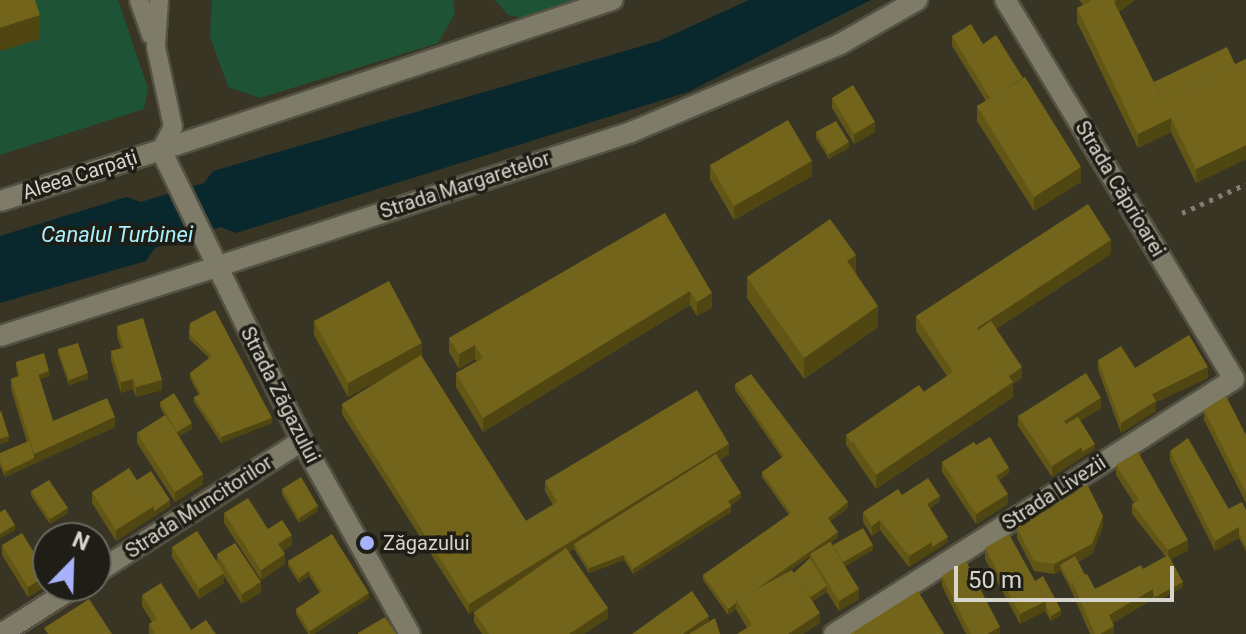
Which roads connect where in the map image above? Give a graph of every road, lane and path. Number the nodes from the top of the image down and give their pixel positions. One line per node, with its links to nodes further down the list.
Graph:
1 (139, 0): 6 (lane)
2 (159, 0): 6 (lane)
3 (613, 0): 7 (street, Aleea Carpați)
4 (917, 0): 11 (street, Strada Margaretelor)
5 (1005, 0): 13 (street, Strada Căprioarei)
6 (156, 47): 7 (lane)
7 (161, 150): 9 (street, Aleea Carpați); 11 (street, Strada Zăgazului)
8 (1246, 184): 10 (path)
9 (0, 201)
10 (1182, 213)
11 (216, 267): 12 (street, Strada Margaretelor); 14 (street, Strada Zăgazului)
12 (0, 336)
13 (1234, 379): 19 (street, Strada Livezii)
14 (302, 441): 15 (street, Strada Muncitorilor); 18 (street, Strada Zăgazului)
15 (112, 563)
16 (51, 602): 17 (street)
17 (1, 634)
18 (410, 634)
19 (834, 634)

